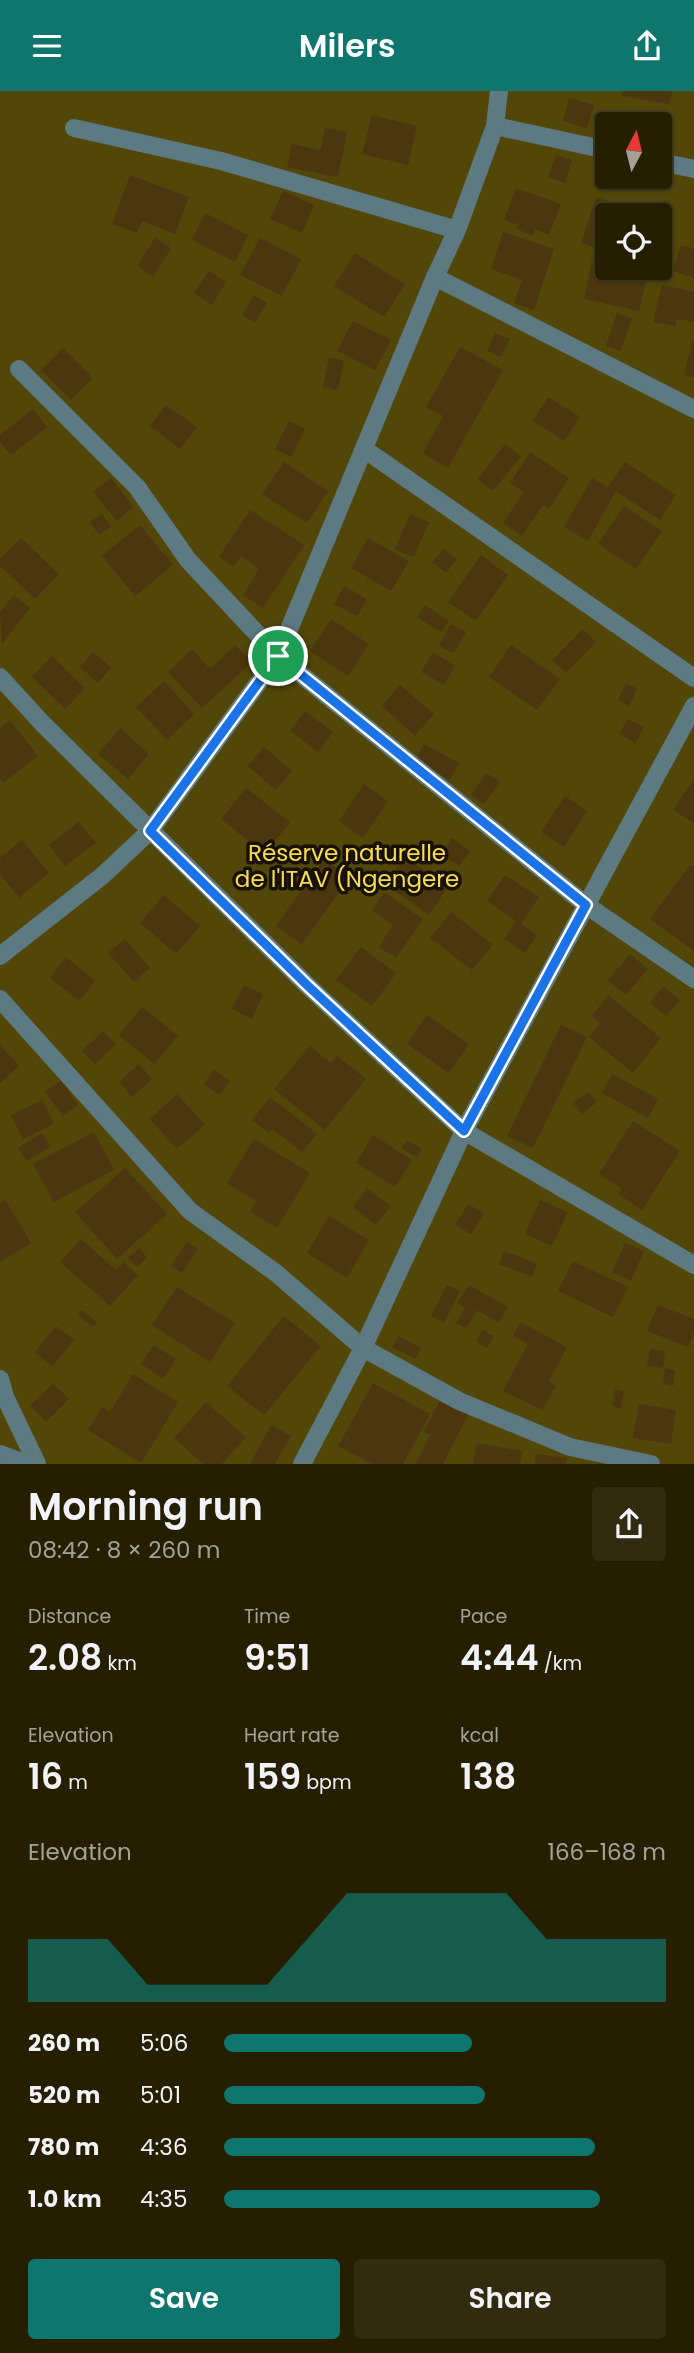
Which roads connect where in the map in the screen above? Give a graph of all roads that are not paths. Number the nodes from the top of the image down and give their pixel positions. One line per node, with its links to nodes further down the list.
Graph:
1 (499, 91): 2 (street)
2 (495, 127): 4 (street); 7 (street)
3 (74, 128): 7 (street)
4 (595, 148)
5 (672, 164): 6 (street)
6 (694, 169)
7 (457, 230): 8 (street)
8 (435, 277): 10 (street); 11 (street)
9 (19, 369): 12 (street)
10 (694, 409)
11 (364, 449): 12 (street); 14 (street)
12 (278, 656): 16 (street); 17 (street)
13 (0, 677): 16 (street)
14 (694, 678)
15 (694, 706): 17 (street)
16 (150, 831): 18 (street); 21 (street)
17 (586, 905): 19 (street); 21 (street)
18 (0, 956)
19 (694, 979)
20 (0, 999): 23 (street)
21 (464, 1131): 22 (street); 23 (street)
22 (694, 1265)
23 (363, 1348): 28 (street); 29 (street)
24 (0, 1379): 27 (street)
25 (0, 1454): 26 (street)
26 (27, 1464)
27 (37, 1464)
28 (302, 1464)
29 (651, 1464)

